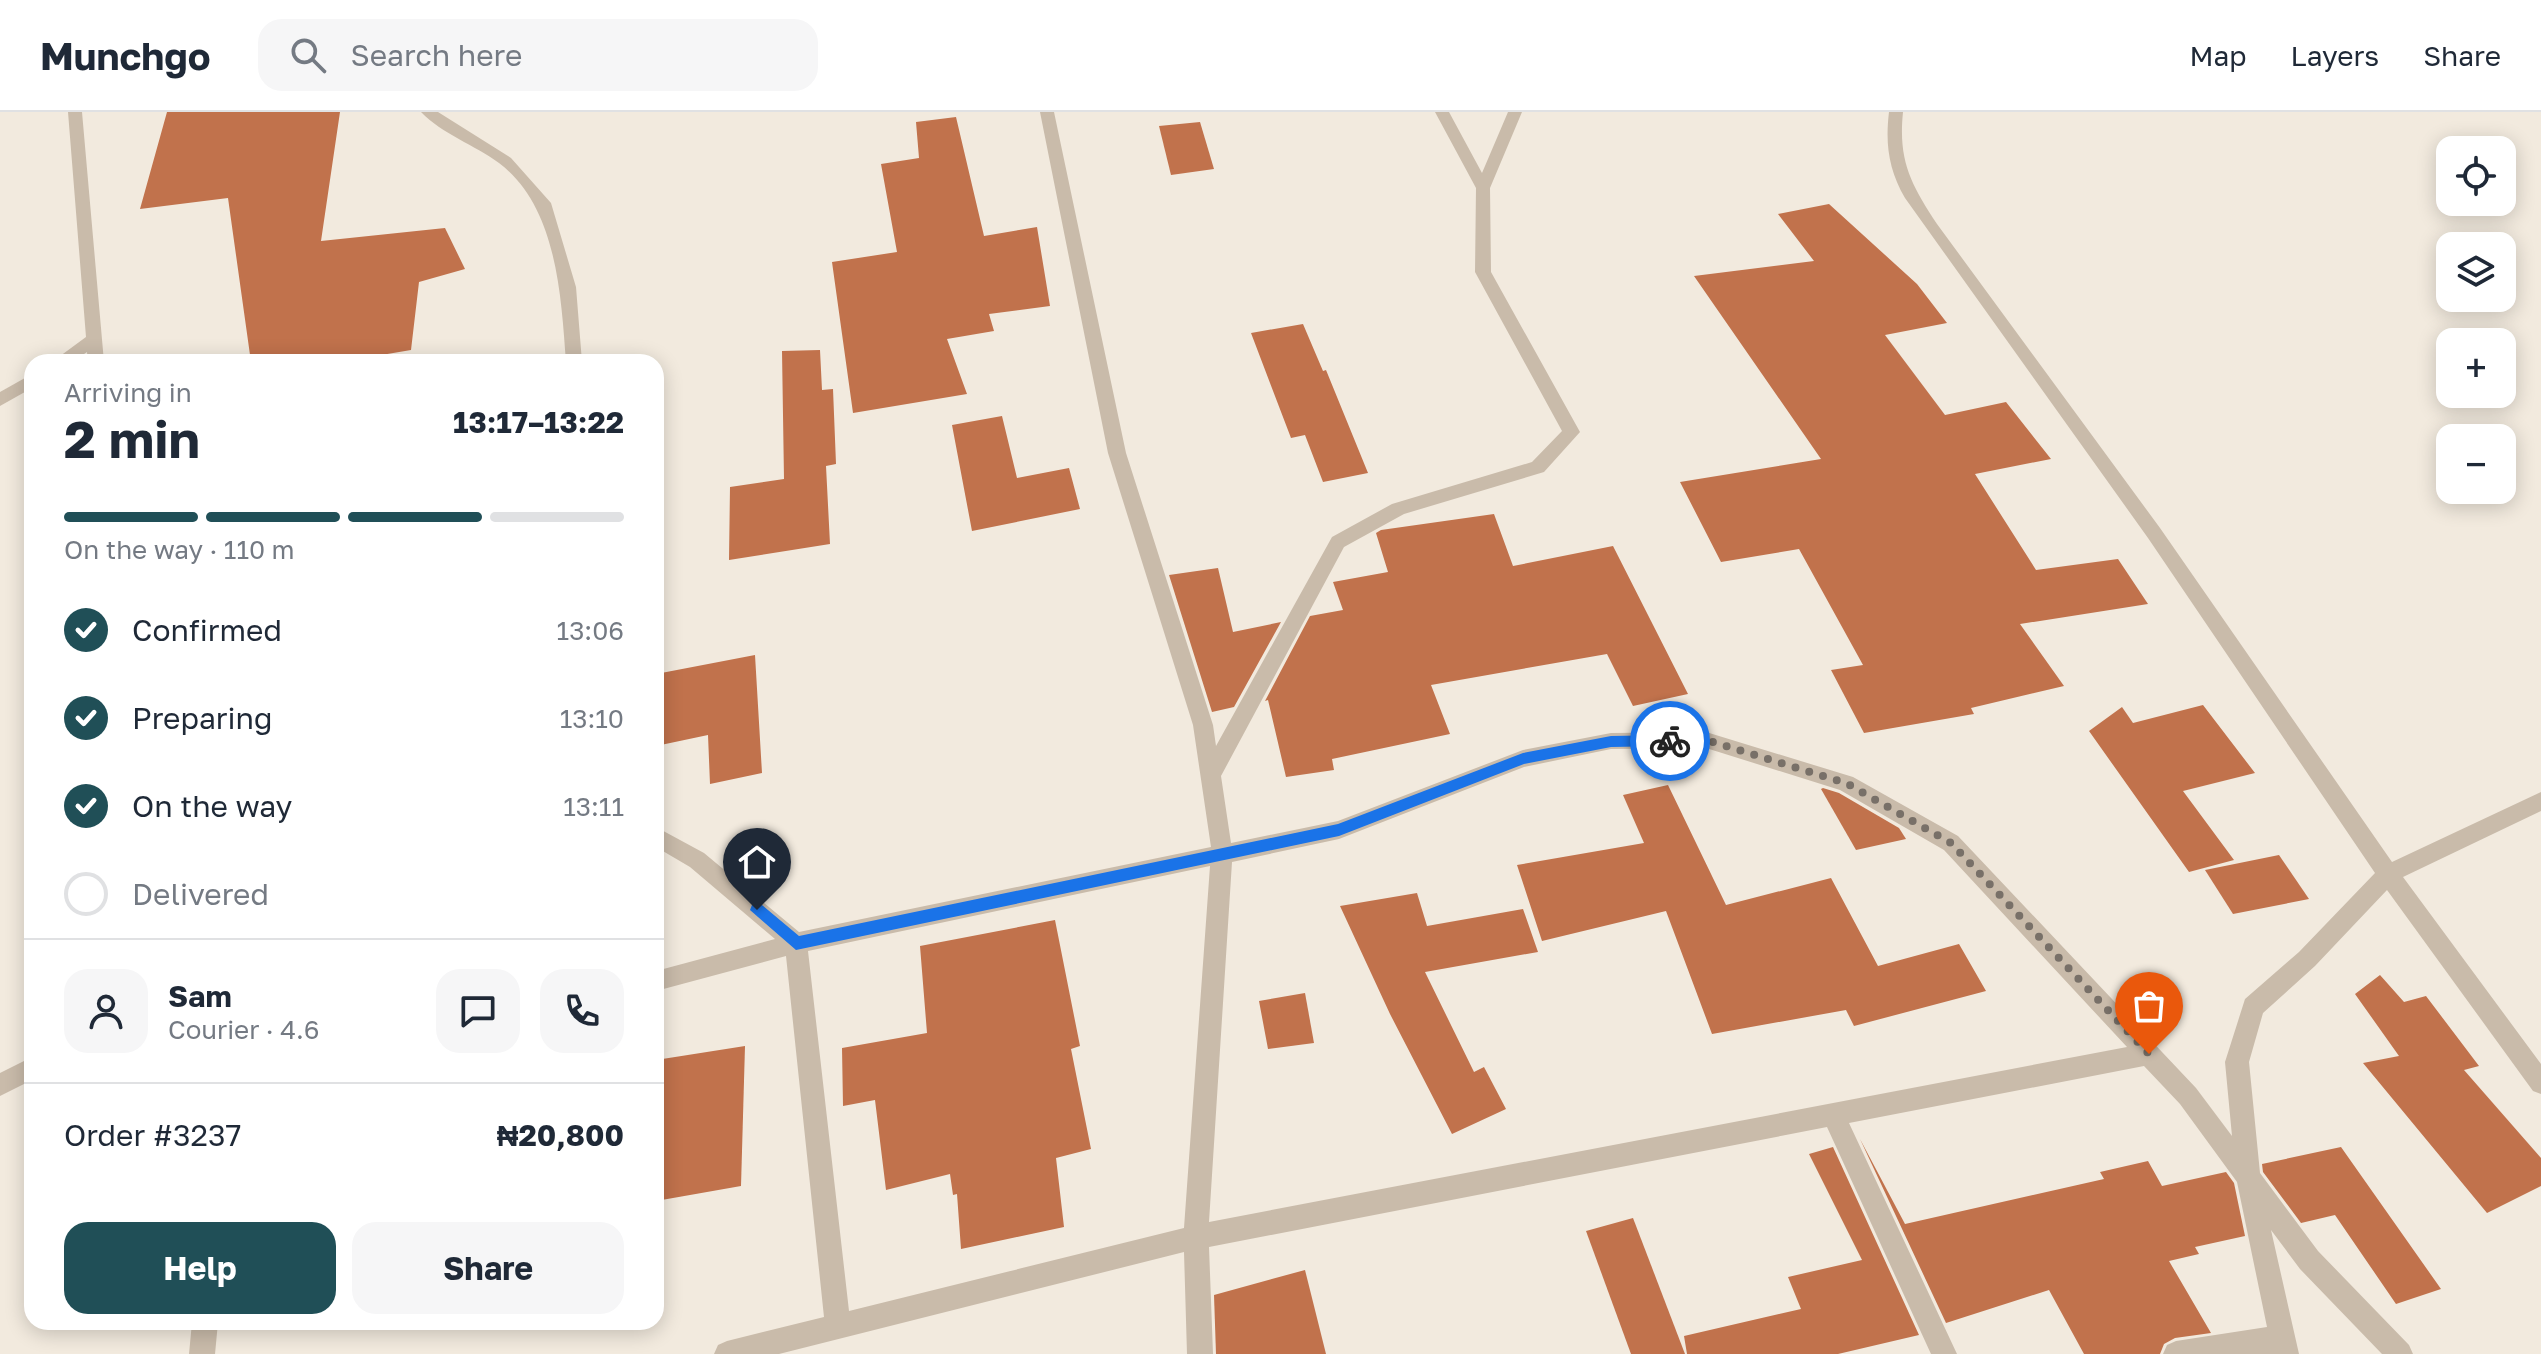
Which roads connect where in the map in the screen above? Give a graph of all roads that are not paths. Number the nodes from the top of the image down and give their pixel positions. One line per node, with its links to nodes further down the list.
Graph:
1 (75, 112): 8 (street)
2 (428, 112): 11 (street)
3 (1047, 112): 14 (street)
4 (1442, 112): 7 (street)
5 (1515, 112): 7 (street)
6 (1896, 112): 18 (street)
7 (1483, 188): 14 (street)
8 (92, 341): 9 (street); 10 (street)
9 (72, 354)
10 (94, 354)
11 (573, 354)
12 (24, 385): 13 (street)
13 (0, 400)
14 (1210, 777): 17 (street)
15 (2541, 801): 18 (street)
16 (664, 841): 19 (street)
17 (1222, 853): 19 (street); 21 (street); 27 (street)
18 (2388, 874): 23 (street); 26 (street)
19 (796, 943): 20 (street); 28 (street)
20 (664, 979)
21 (2149, 1054): 25 (street); 26 (street)
22 (24, 1072): 24 (street)
23 (2541, 1083)
24 (0, 1085)
25 (1833, 1115): 27 (street); 34 (street)
26 (2248, 1178): 30 (street); 36 (street)
27 (1196, 1237): 28 (street); 33 (street)
28 (838, 1327): 32 (street)
29 (204, 1330): 31 (street)
30 (2285, 1346): 35 (street)
31 (202, 1354)
32 (727, 1354)
33 (1200, 1354)
34 (1944, 1354)
35 (2176, 1354)
36 (2400, 1354)

